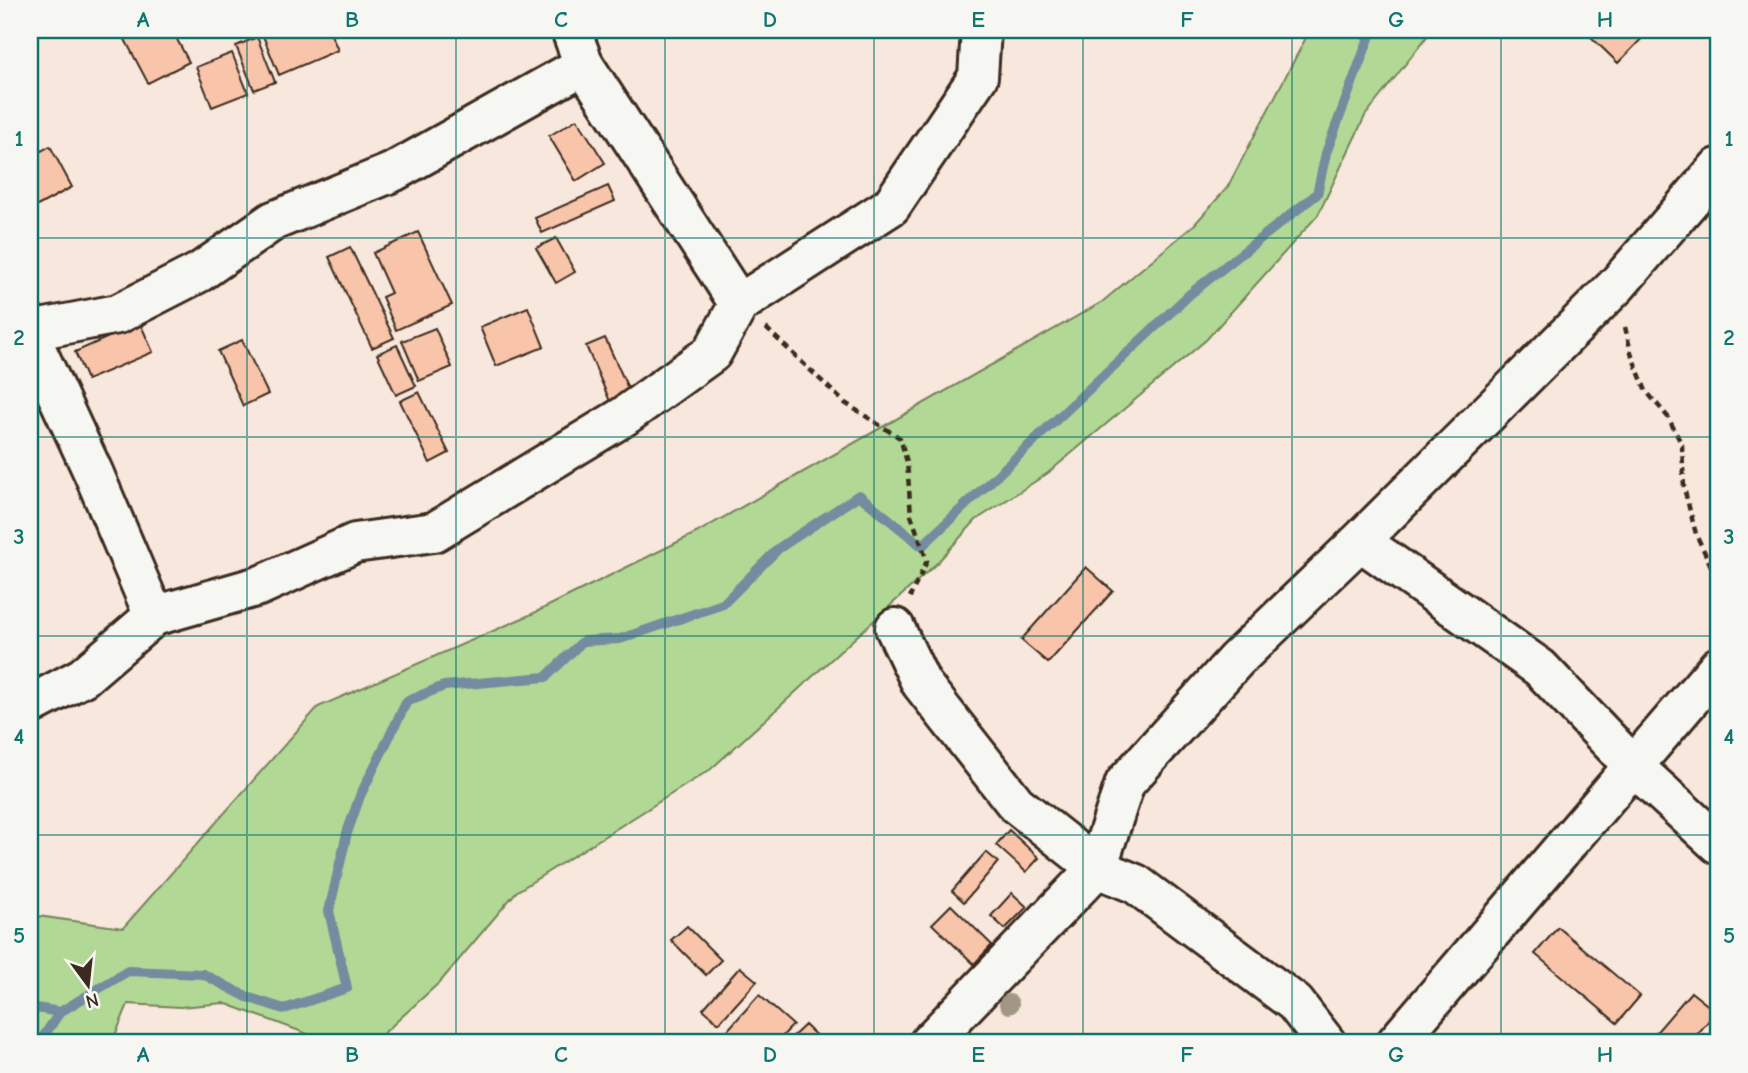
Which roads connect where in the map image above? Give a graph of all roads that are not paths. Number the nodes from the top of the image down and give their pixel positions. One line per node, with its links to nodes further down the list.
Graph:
1 (571, 30): 3 (street)
2 (981, 30): 5 (street)
3 (584, 65): 5 (street); 6 (street)
4 (1718, 168): 7 (street)
5 (739, 304): 8 (street)
6 (30, 334): 8 (street)
7 (1360, 541): 12 (street); 14 (street)
8 (154, 616): 11 (street)
9 (895, 628): 14 (street)
10 (1718, 667): 12 (street)
11 (30, 705)
12 (1633, 766): 13 (street); 17 (street)
13 (1718, 844)
14 (1097, 868): 15 (street); 16 (street)
15 (929, 1043)
16 (1326, 1043)
17 (1395, 1043)

